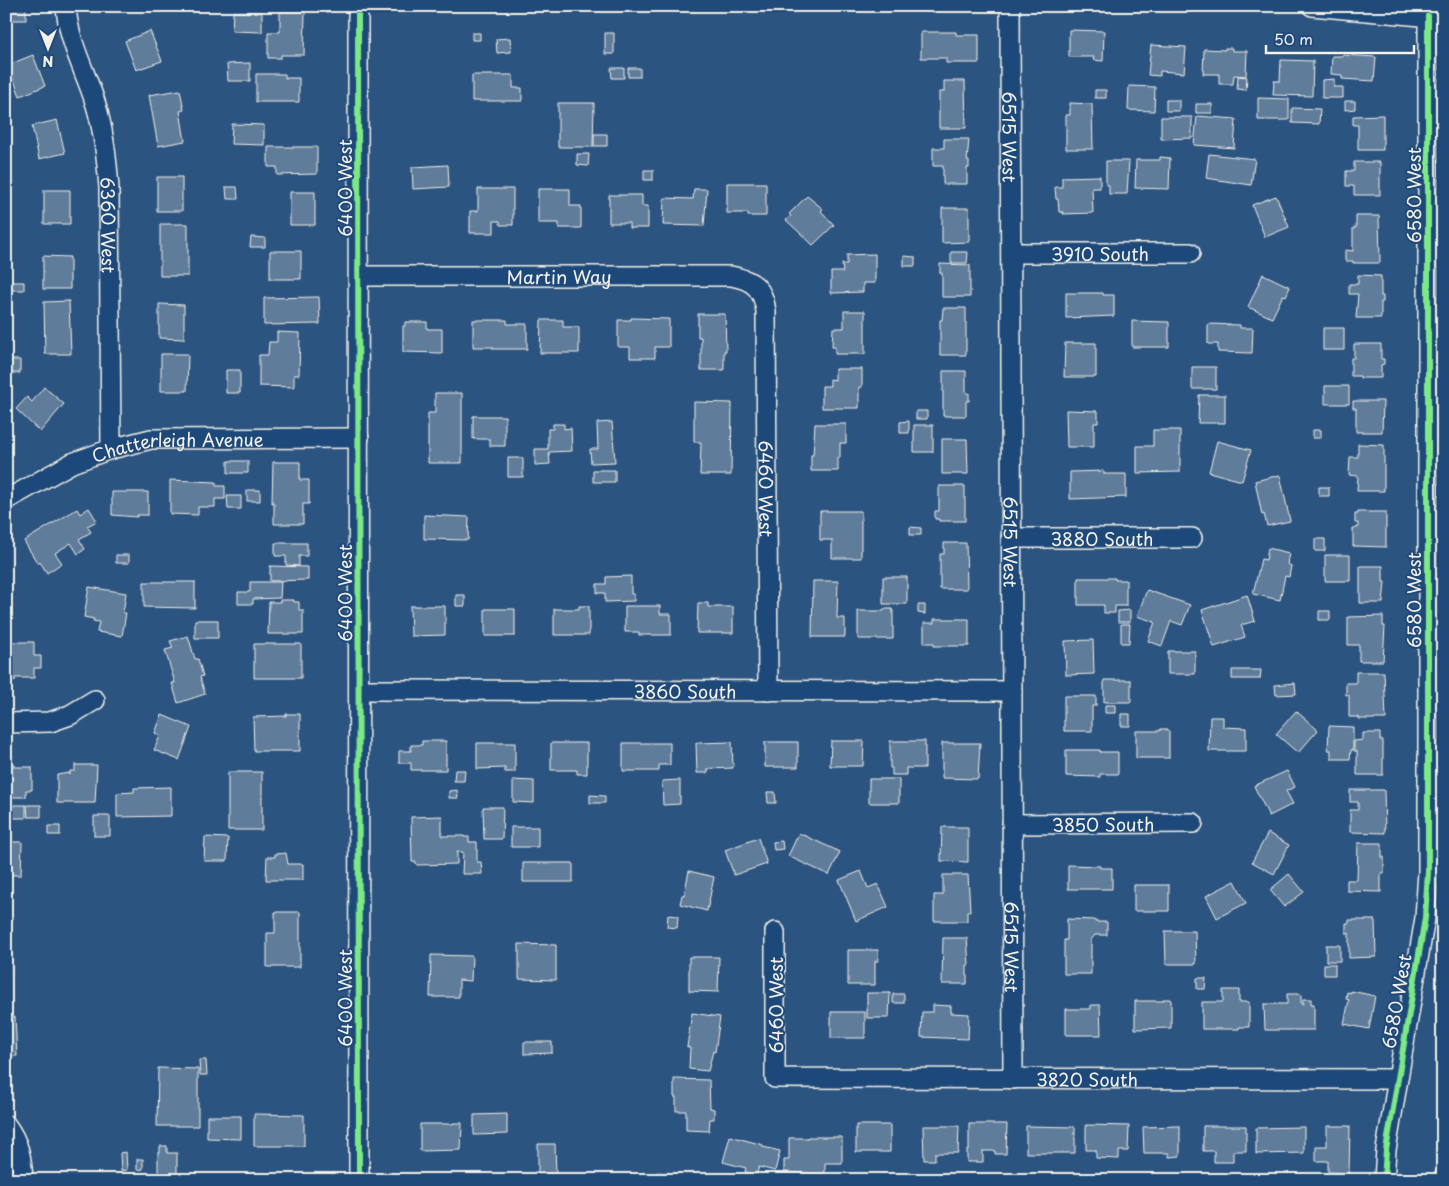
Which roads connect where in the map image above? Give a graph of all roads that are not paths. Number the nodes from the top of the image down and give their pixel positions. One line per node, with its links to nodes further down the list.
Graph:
1 (66, 6): 11 (street, 6360 West)
2 (358, 6): 8 (street, 6400 West)
3 (1010, 6): 6 (street, 6515 West)
4 (1312, 6): 5 (street)
5 (1435, 17): 25 (street, 6580 West)
6 (1011, 253): 7 (street, 3910 South); 13 (street, 6515 West)
7 (1190, 253)
8 (358, 276): 9 (street, Martin Way); 10 (street, 6400 West)
9 (757, 287): 16 (street, 6460 West)
10 (359, 438): 11 (street, Chatterleigh Avenue); 15 (street, 6400 West)
11 (111, 449): 12 (street, Chatterleigh Avenue)
12 (6, 500)
13 (1011, 538): 14 (street, 3880 South); 17 (street, 6515 West)
14 (1192, 538)
15 (359, 690): 16 (street, 3860 South); 28 (street, 6400 West)
16 (768, 691): 17 (street, 3860 South)
17 (1012, 692): 21 (street, 6515 West)
18 (95, 700): 19 (street)
19 (6, 724)
20 (1193, 823): 21 (street, 3850 South)
21 (1012, 824): 24 (street, 6515 West)
22 (775, 932): 23 (street, 6460 West)
23 (775, 1078): 24 (street, 3820 South)
24 (1013, 1079): 25 (street, 3820 South)
25 (1397, 1079): 29 (street, 6580 West)
26 (6, 1125): 27 (street)
27 (23, 1180)
28 (359, 1180)
29 (1384, 1180)

